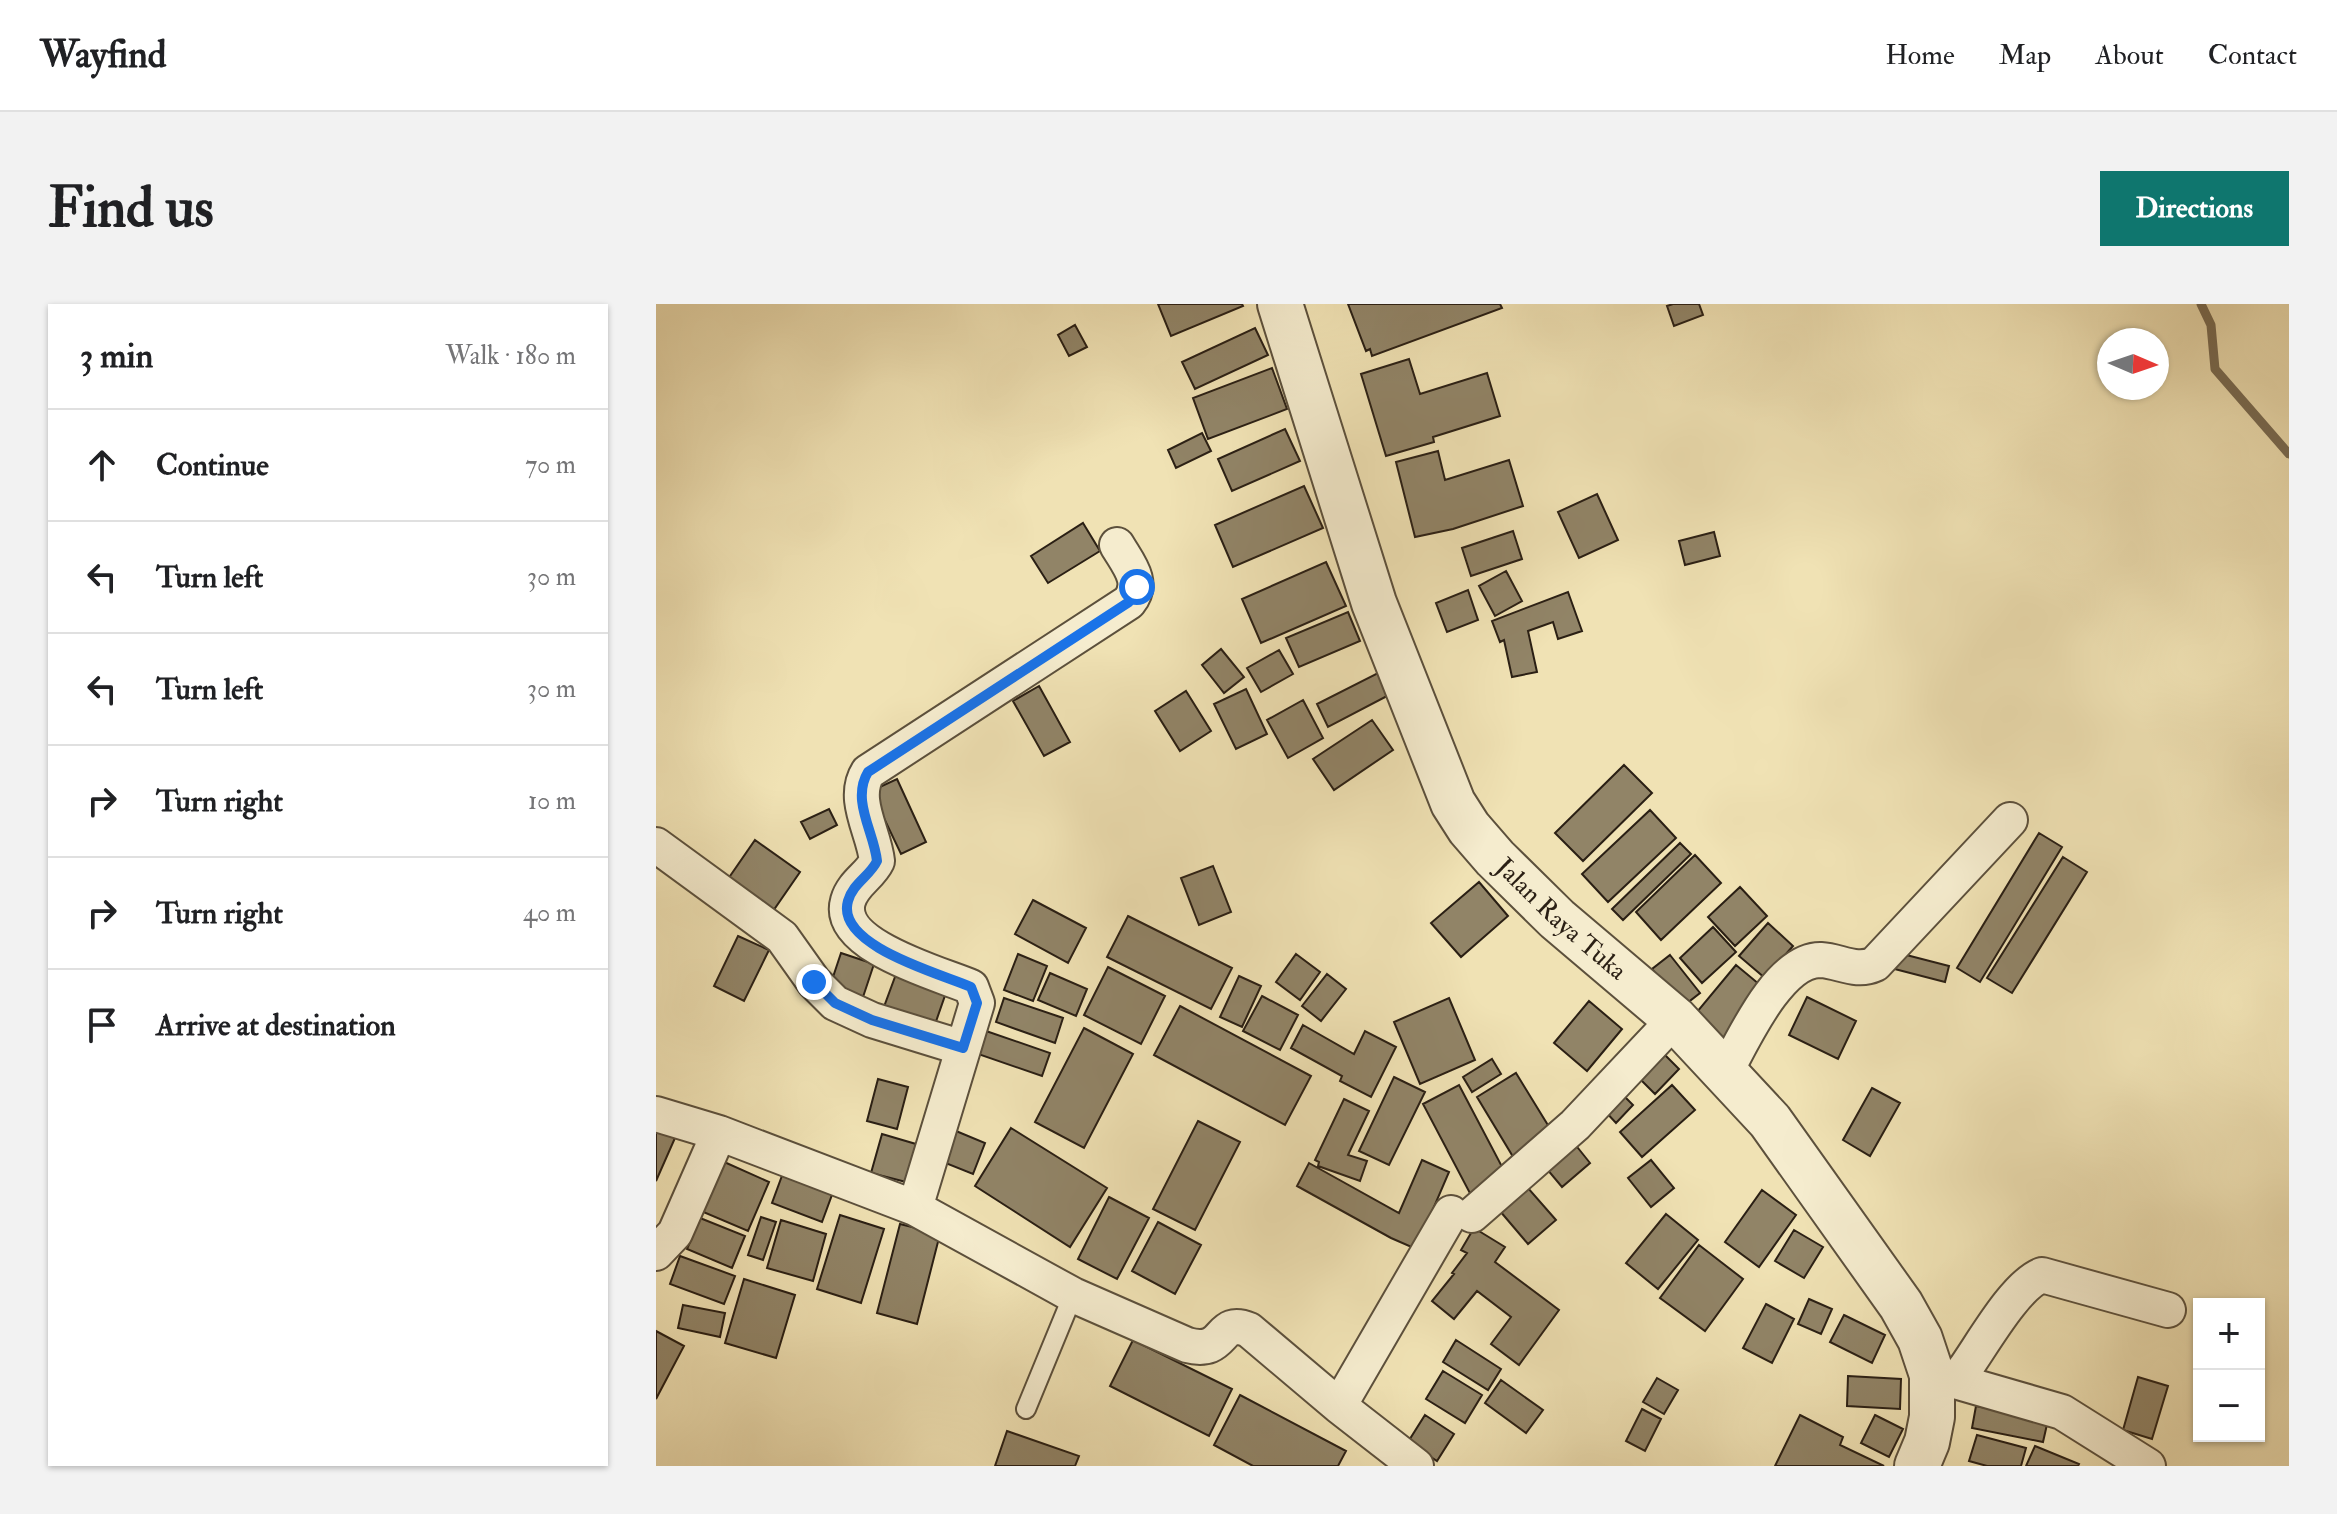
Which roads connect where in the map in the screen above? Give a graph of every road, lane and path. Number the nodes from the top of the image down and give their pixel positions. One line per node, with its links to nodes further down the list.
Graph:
1 (1280, 304): 5 (street, Jalan Raya Tuka)
2 (1117, 545): 6 (street)
3 (2010, 820): 7 (street)
4 (656, 845): 6 (street)
5 (1675, 1019): 7 (street, Jalan Raya Tuka); 15 (street)
6 (963, 1048): 10 (street)
7 (1725, 1073): 14 (street, Jalan Raya Tuka)
8 (656, 1114): 9 (street)
9 (719, 1133): 10 (street); 11 (street)
10 (915, 1208): 12 (street)
11 (656, 1253)
12 (1073, 1295): 15 (street); 16 (lane)
13 (2168, 1310): 14 (street)
14 (1946, 1379): 18 (street, Jalan Raya Tuka); 19 (street)
15 (1339, 1406): 17 (street)
16 (1026, 1409)
17 (1416, 1466)
18 (1917, 1466)
19 (2148, 1466)

